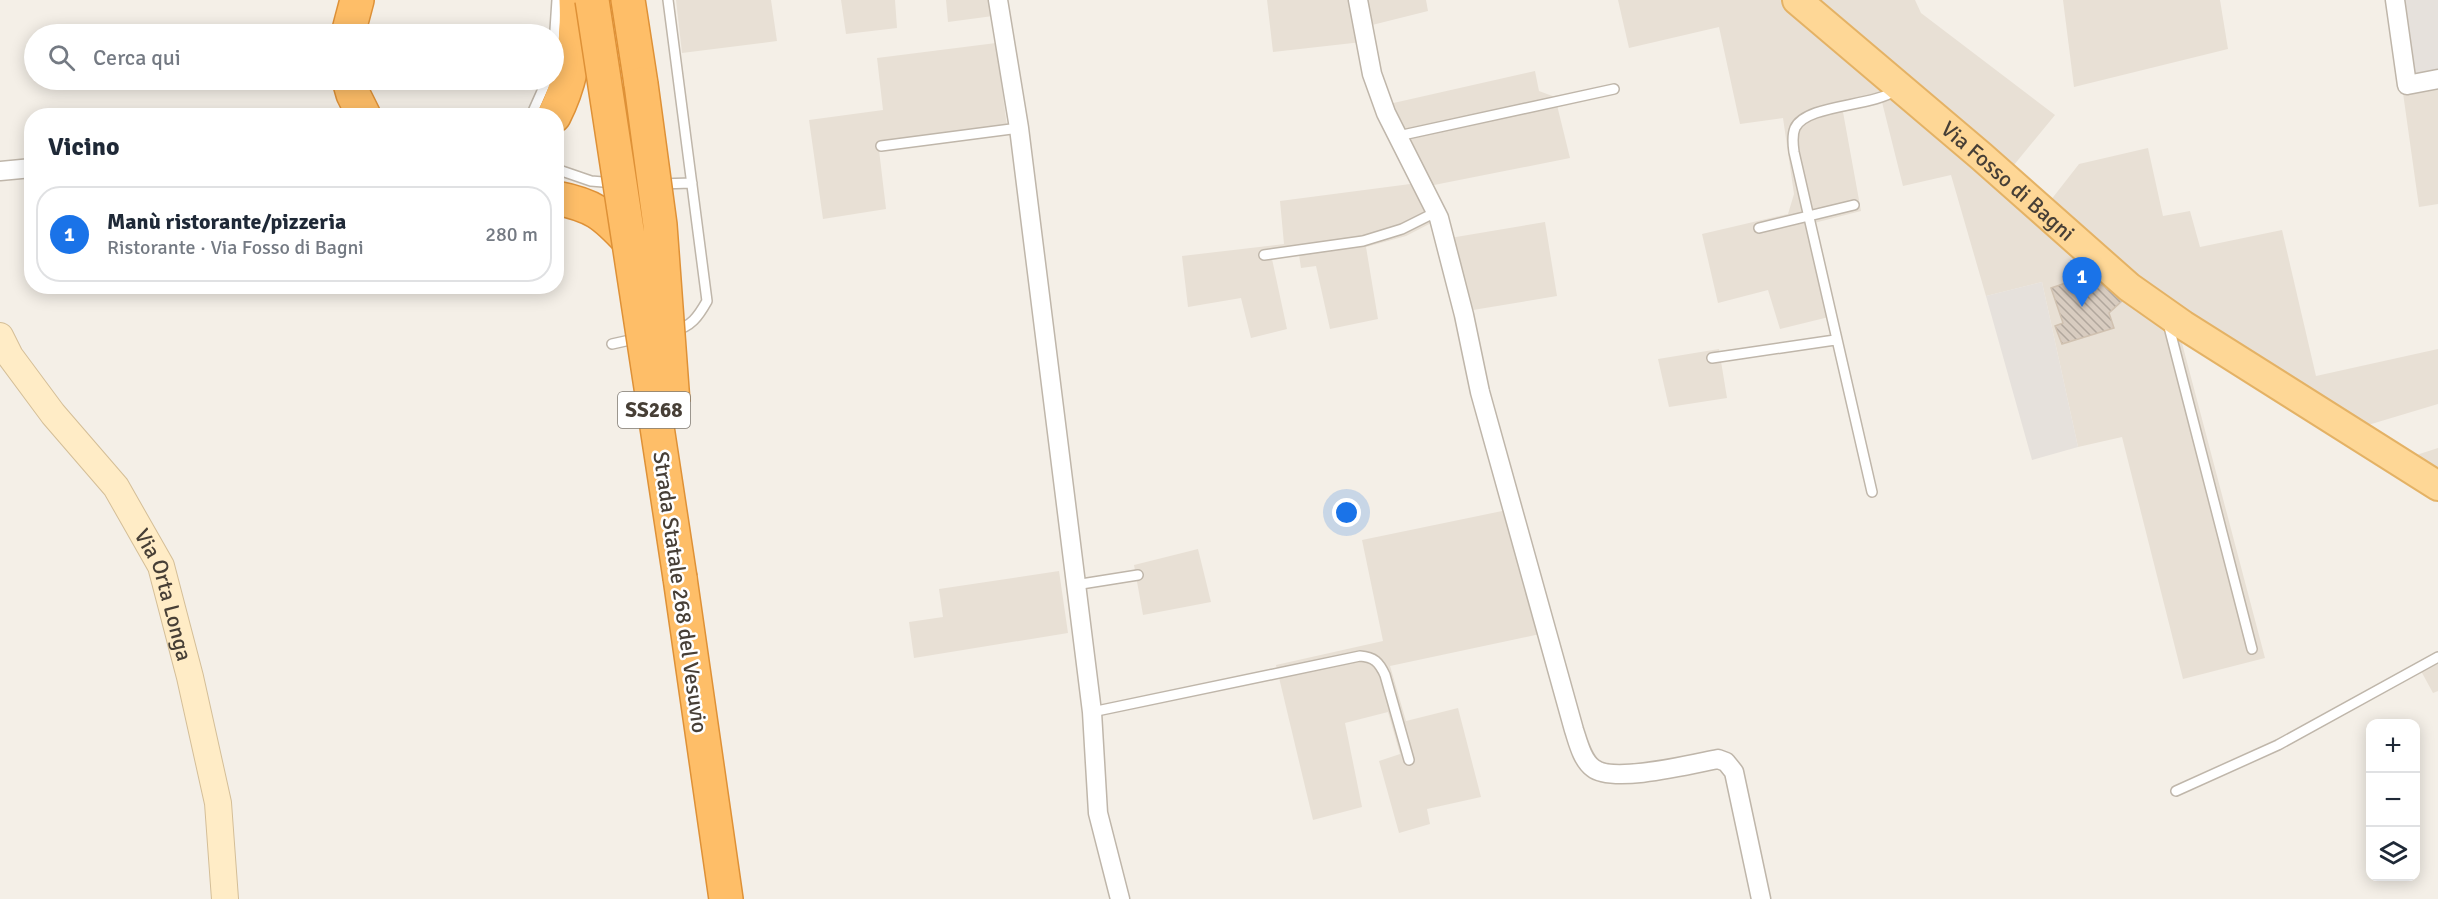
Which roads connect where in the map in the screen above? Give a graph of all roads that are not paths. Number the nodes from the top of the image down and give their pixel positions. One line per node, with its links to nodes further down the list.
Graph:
1 (357, 0): 11 (highway)
2 (557, 0): 12 (lane)
3 (576, 0): 20 (highway)
4 (592, 0): 35 (highway, Strada Statale 268 del Vesuvio / SS268, bridge)
5 (628, 0): 45 (highway, bridge)
6 (668, 0): 27 (lane)
7 (998, 0): 21 (street)
8 (1358, 0): 22 (street)
9 (1797, 0): 14 (main road, Via Fosso di Bagni)
10 (2395, 0): 13 (street)
11 (351, 24)
12 (555, 24)
13 (2438, 79)
14 (1900, 87): 33 (lane); 37 (main road, Via Fosso di Bagni)
15 (1614, 89): 22 (lane)
16 (352, 90): 18 (highway)
17 (543, 90): 19 (lane)
18 (360, 108)
19 (535, 108)
20 (558, 108)
21 (1019, 128): 23 (lane); 46 (street)
22 (1398, 136): 32 (street)
23 (881, 146)
24 (24, 169): 25 (street)
25 (0, 171)
26 (564, 172): 29 (lane)
27 (692, 183): 28 (lane); 40 (lane)
28 (645, 184)
29 (633, 185)
30 (564, 200): 35 (highway)
31 (1854, 205): 33 (lane)
32 (1436, 212): 36 (lane); 55 (street)
33 (1808, 216): 34 (lane); 39 (lane)
34 (1759, 228)
35 (629, 241): 45 (highway, Strada Statale 268 del Vesuvio / SS268, bridge)
36 (1264, 255)
37 (2165, 313): 42 (main road, Via Fosso di Bagni); 47 (lane)
38 (0, 336): 52 (street, Via Orta Longa)
39 (1835, 340): 41 (lane); 43 (lane)
40 (612, 344)
41 (1712, 358)
42 (2438, 486)
43 (1872, 492)
44 (1138, 575): 46 (lane)
45 (680, 578): 53 (highway, Strada Statale 268 del Vesuvio / SS268)
46 (1075, 585): 49 (street)
47 (2252, 649)
48 (2438, 657): 51 (lane)
49 (1092, 712): 50 (lane); 54 (street)
50 (1409, 760)
51 (2176, 791)
52 (225, 899)
53 (726, 899)
54 (1120, 899)
55 (1761, 899)

